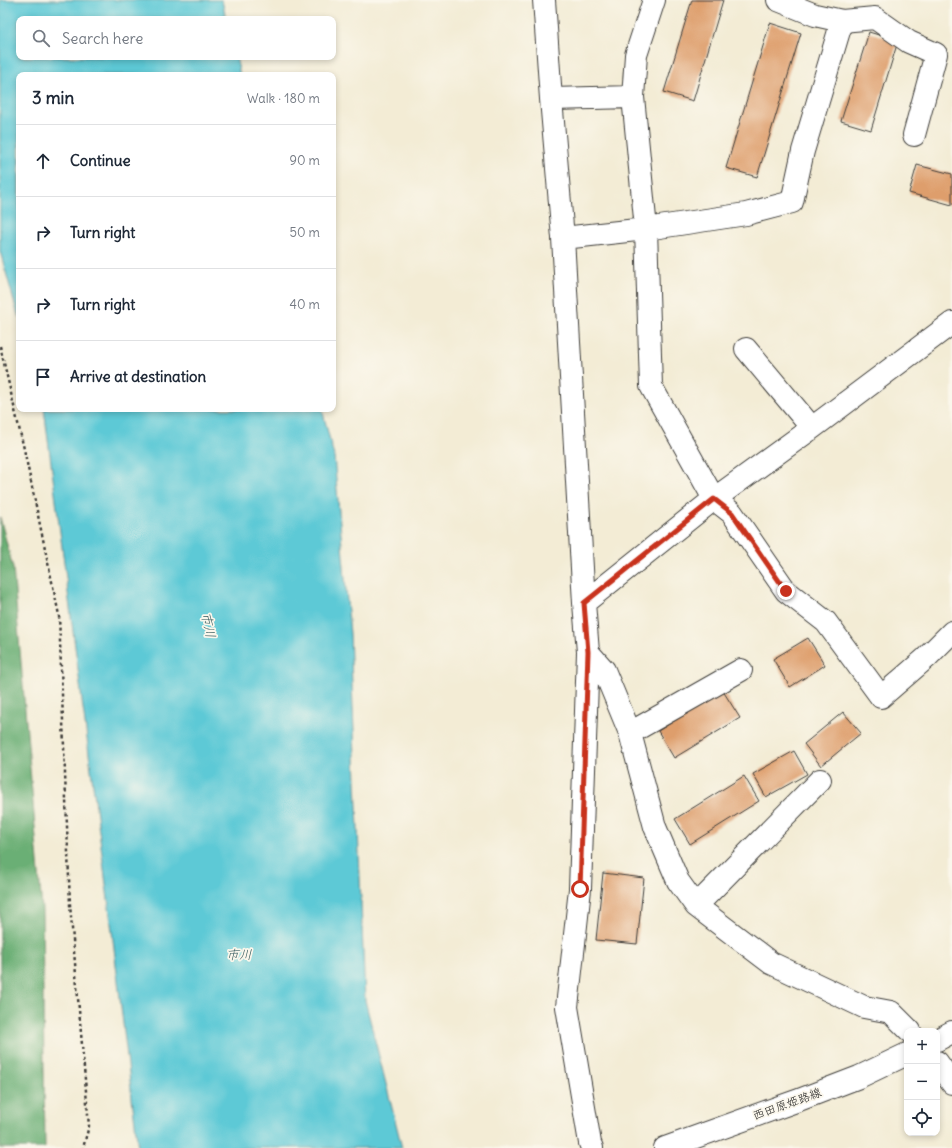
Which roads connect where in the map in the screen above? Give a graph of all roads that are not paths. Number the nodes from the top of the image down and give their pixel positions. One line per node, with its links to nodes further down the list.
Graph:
1 (544, 0): 6 (street)
2 (654, 0): 5 (street)
3 (778, 0): 4 (street)
4 (842, 21): 7 (street); 8 (street)
5 (633, 98): 6 (street); 8 (street)
6 (551, 99): 9 (street)
7 (914, 135)
8 (646, 229): 9 (street); 13 (street)
9 (563, 238): 14 (street)
10 (952, 323): 12 (street)
11 (746, 349): 12 (street)
12 (812, 428): 13 (street)
13 (714, 499): 14 (street); 15 (street)
14 (584, 603): 16 (street)
15 (952, 632)
16 (588, 652): 18 (street); 27 (street)
17 (741, 670): 18 (street)
18 (630, 733): 20 (street)
19 (820, 780): 20 (street)
20 (696, 906): 21 (street)
21 (907, 1028)
22 (952, 1032): 23 (street)
23 (940, 1038)
24 (904, 1055): 28 (street, 西田原姫路線)
25 (938, 1064): 26 (street)
26 (952, 1082)
27 (592, 1148)
28 (665, 1148)

